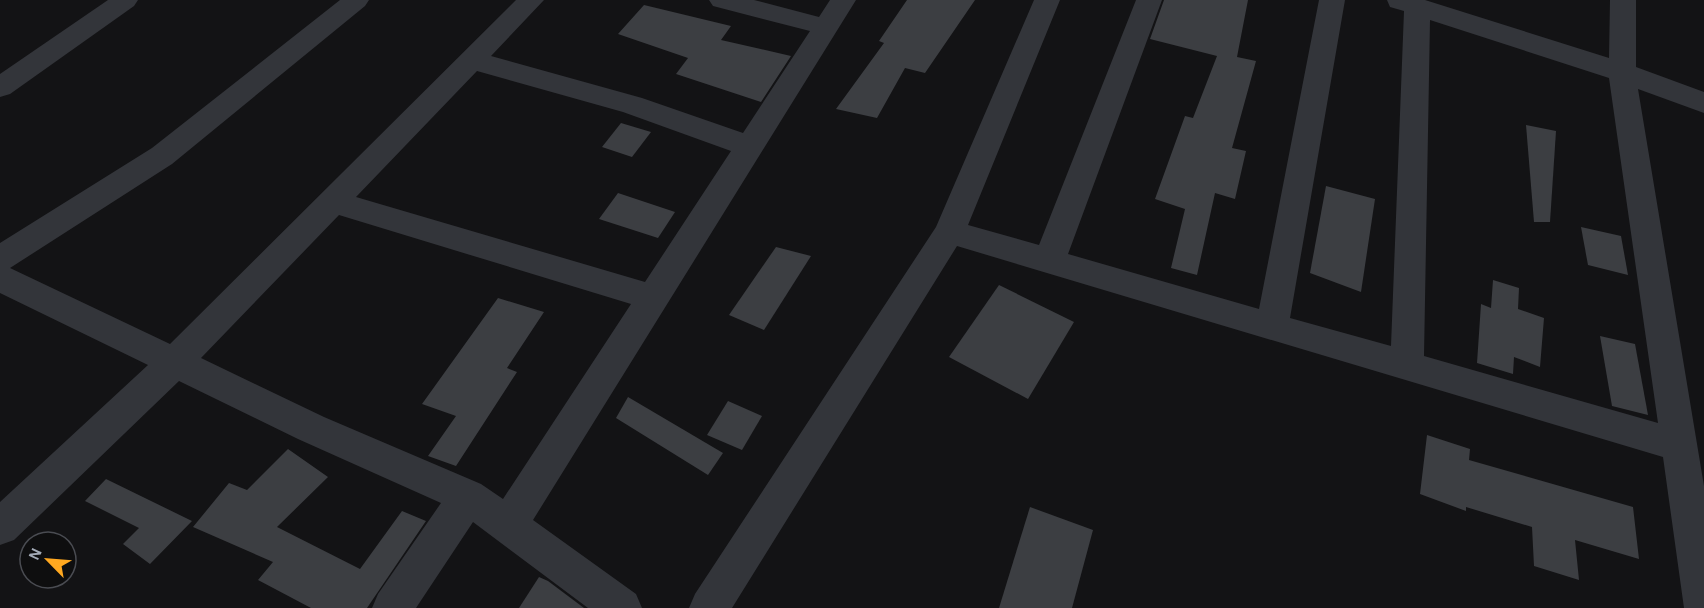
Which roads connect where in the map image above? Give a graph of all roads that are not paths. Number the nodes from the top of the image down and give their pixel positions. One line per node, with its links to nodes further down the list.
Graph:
1 (125, 0): 14 (street)
2 (356, 0): 19 (street)
3 (531, 0): 12 (street)
4 (722, 0): 11 (street)
5 (843, 0): 11 (street)
6 (1047, 0): 18 (street)
7 (1149, 0): 20 (street)
8 (1332, 0): 23 (street)
9 (1623, 0): 13 (street)
10 (1407, 3): 13 (street); 25 (street)
11 (826, 27): 16 (street)
12 (471, 60): 16 (street); 17 (street)
13 (1622, 72): 15 (street); 26 (street)
14 (0, 87)
15 (1704, 104)
16 (750, 146): 22 (street)
17 (333, 201): 22 (street); 24 (street)
18 (950, 232): 20 (street); 32 (street)
19 (0, 259)
20 (1049, 261): 23 (street)
21 (0, 278): 24 (street)
22 (653, 298): 28 (street)
23 (1272, 326): 25 (street)
24 (175, 362): 27 (street); 29 (street)
25 (1407, 366): 26 (street)
26 (1680, 446): 33 (street)
27 (468, 496): 28 (street); 30 (street)
28 (508, 525): 31 (street)
29 (0, 527)
30 (392, 608)
31 (622, 608)
32 (709, 608)
33 (1704, 608)

